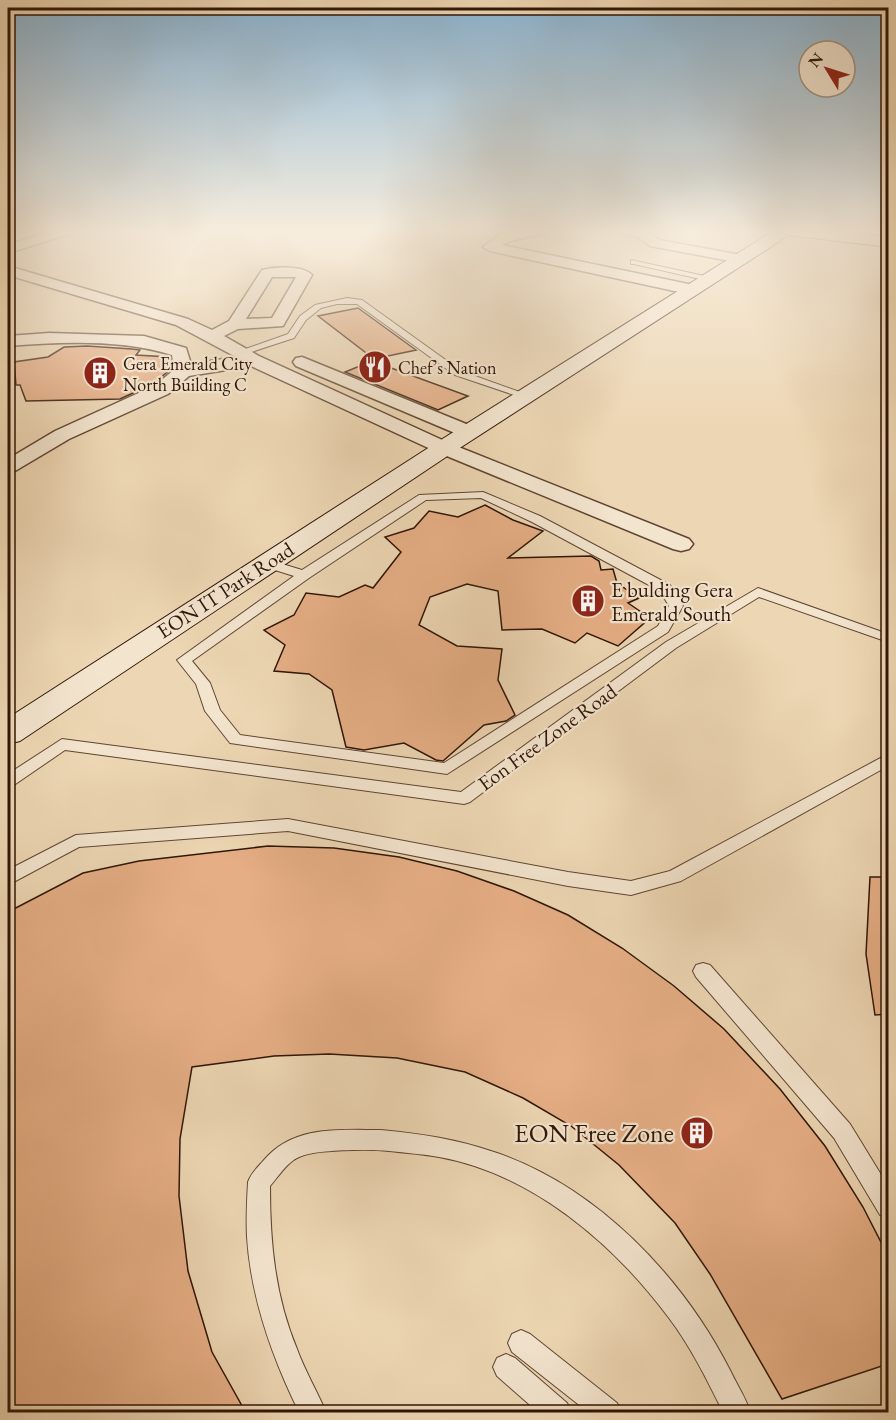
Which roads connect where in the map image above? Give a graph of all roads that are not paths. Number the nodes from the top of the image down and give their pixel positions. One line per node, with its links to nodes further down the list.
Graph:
1 (96, 296): 4 (street)
2 (682, 296): 11 (street, EON IT Park Road)
3 (236, 324): 4 (street)
4 (212, 336): 7 (street)
5 (8, 340): 8 (street)
6 (286, 356): 9 (street)
7 (246, 357): 8 (street); 10 (street); 11 (lane)
8 (183, 371): 14 (street)
9 (332, 371): 10 (street); 12 (street)
10 (304, 384): 13 (street)
11 (526, 396): 12 (street, EON IT Park Road)
12 (470, 432): 13 (street, EON IT Park Road)
13 (444, 448): 15 (street); 16 (street, EON IT Park Road)
14 (8, 467)
15 (681, 544)
16 (266, 563): 17 (lane); 19 (street, EON IT Park Road)
17 (304, 575): 17 (lane)
18 (888, 638): 21 (lane, Eon Free Zone Road)
19 (8, 733)
20 (888, 759): 22 (lane)
21 (8, 781)
22 (8, 878)
23 (704, 971): 24 (lane)
24 (888, 1207)
25 (520, 1343): 29 (lane)
26 (506, 1367): 28 (lane)
27 (313, 1413): 30 (lane)
28 (558, 1413)
29 (608, 1413)
30 (737, 1413)

